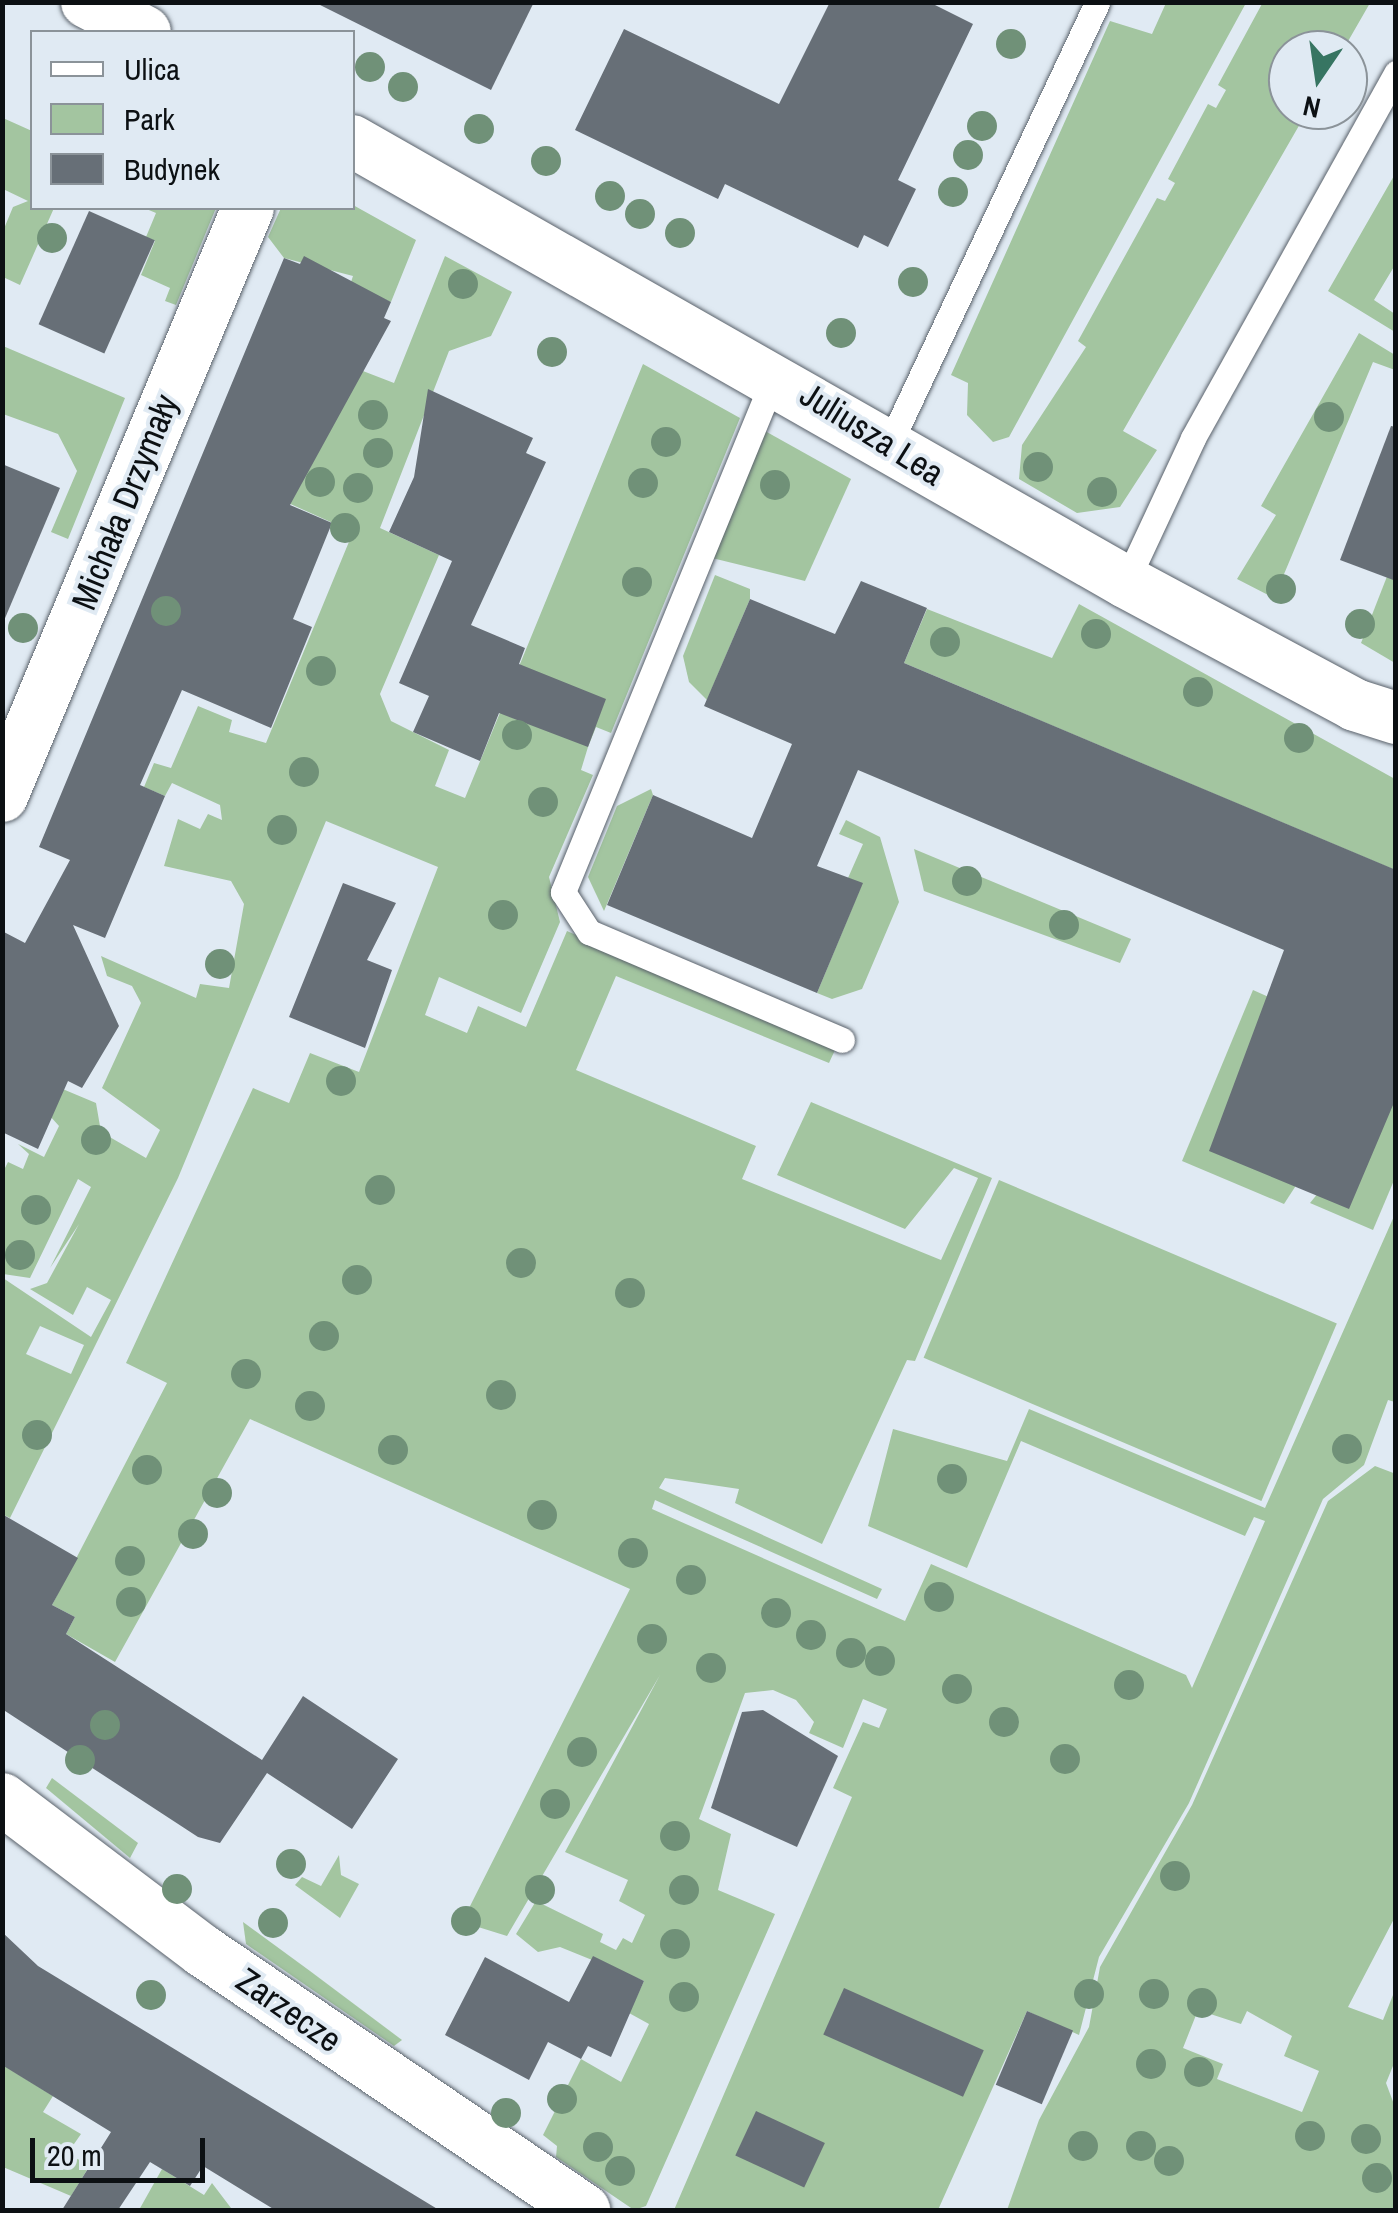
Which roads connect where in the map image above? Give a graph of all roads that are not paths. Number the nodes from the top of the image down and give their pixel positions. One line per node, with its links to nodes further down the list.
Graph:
1 (87, 2): 3 (street)
2 (1097, 2): 8 (lane)
3 (141, 30)
4 (1396, 73): 9 (lane)
5 (355, 143): 7 (street, Juliusza Lea)
6 (247, 210): 11 (street, Michała Drzymały)
7 (775, 375): 8 (street, Juliusza Lea); 12 (lane)
8 (888, 445): 9 (street, Juliusza Lea)
9 (1126, 582): 10 (street, Juliusza Lea)
10 (1396, 718)
11 (2, 796)
12 (842, 1040)
13 (2, 1799): 14 (street, Zarzecze)
14 (584, 2210)

